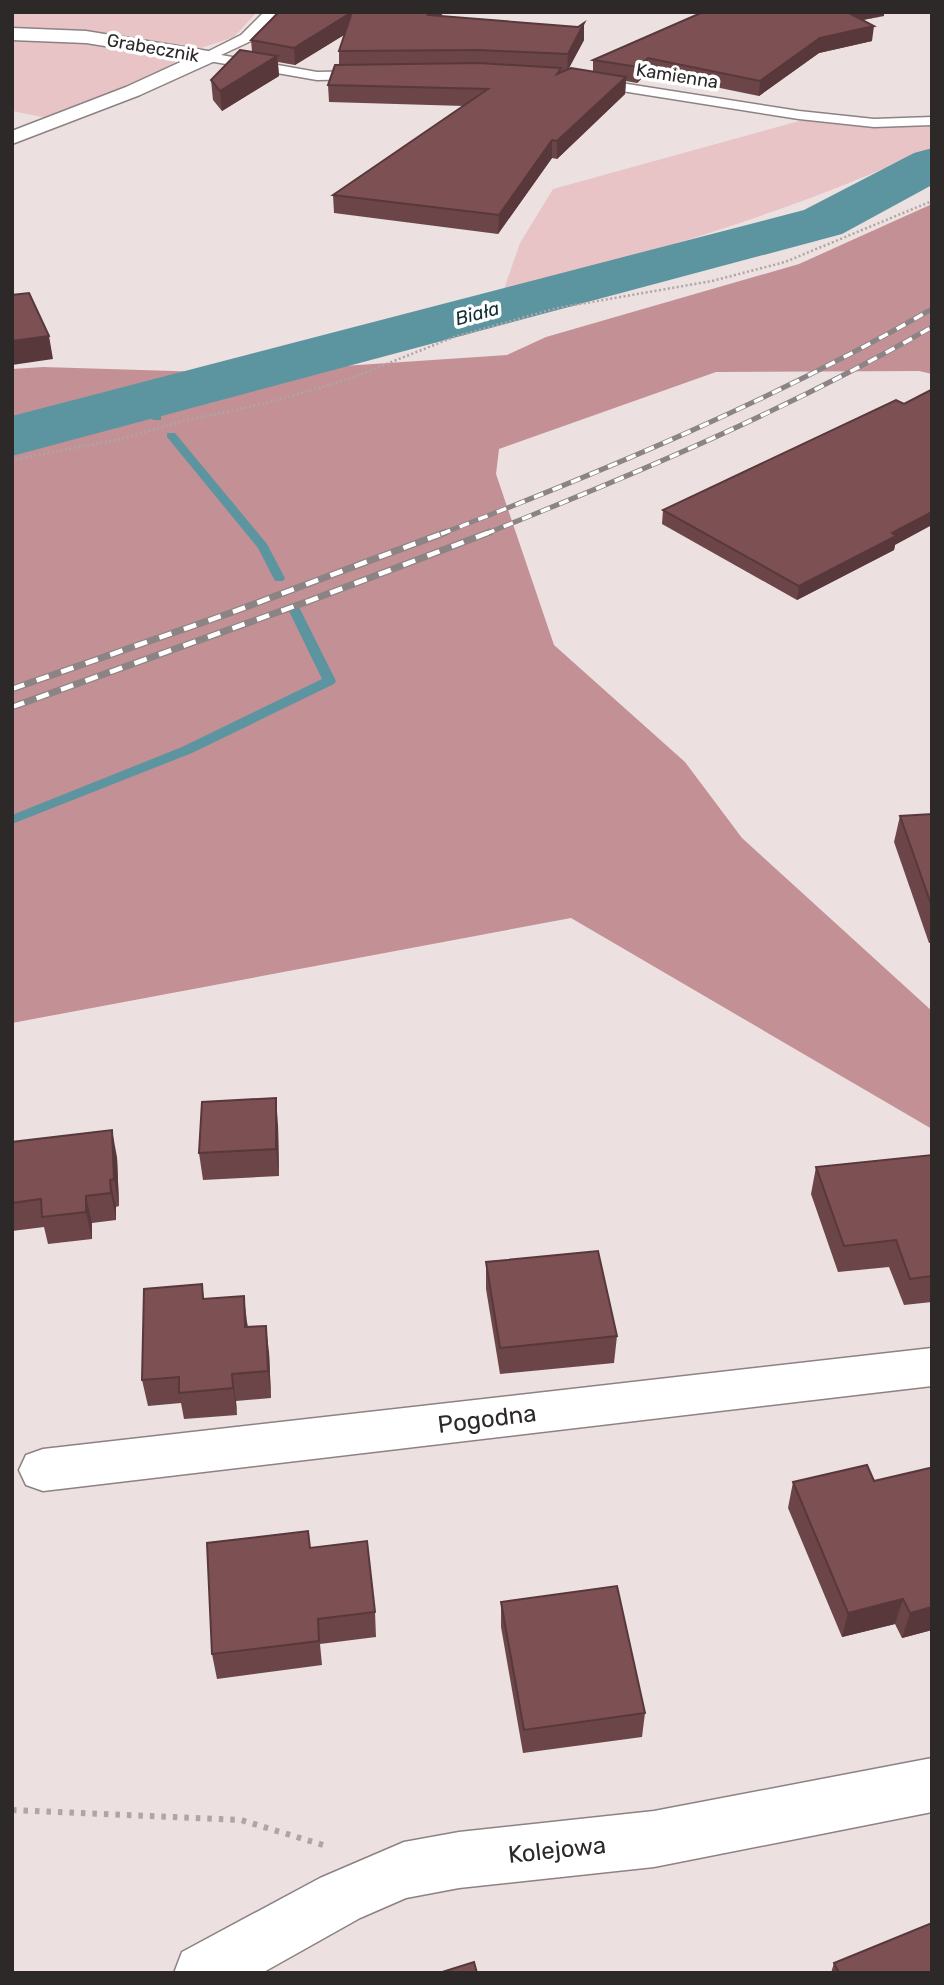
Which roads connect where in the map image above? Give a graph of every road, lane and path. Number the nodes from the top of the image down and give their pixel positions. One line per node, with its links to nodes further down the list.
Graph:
1 (271, 12): 3 (lane)
2 (12, 34): 3 (street, Grabecznik)
3 (208, 57): 4 (lane); 7 (street, Grabecznik)
4 (387, 75)
5 (571, 79): 6 (lane, Kamienna)
6 (932, 121)
7 (12, 138)
8 (932, 201): 9 (path)
9 (12, 460)
10 (932, 1367): 11 (street, Pogodna)
11 (43, 1470)
12 (932, 1785): 15 (street, Kolejowa)
13 (12, 1810): 14 (path)
14 (329, 1847)
15 (203, 1973)

